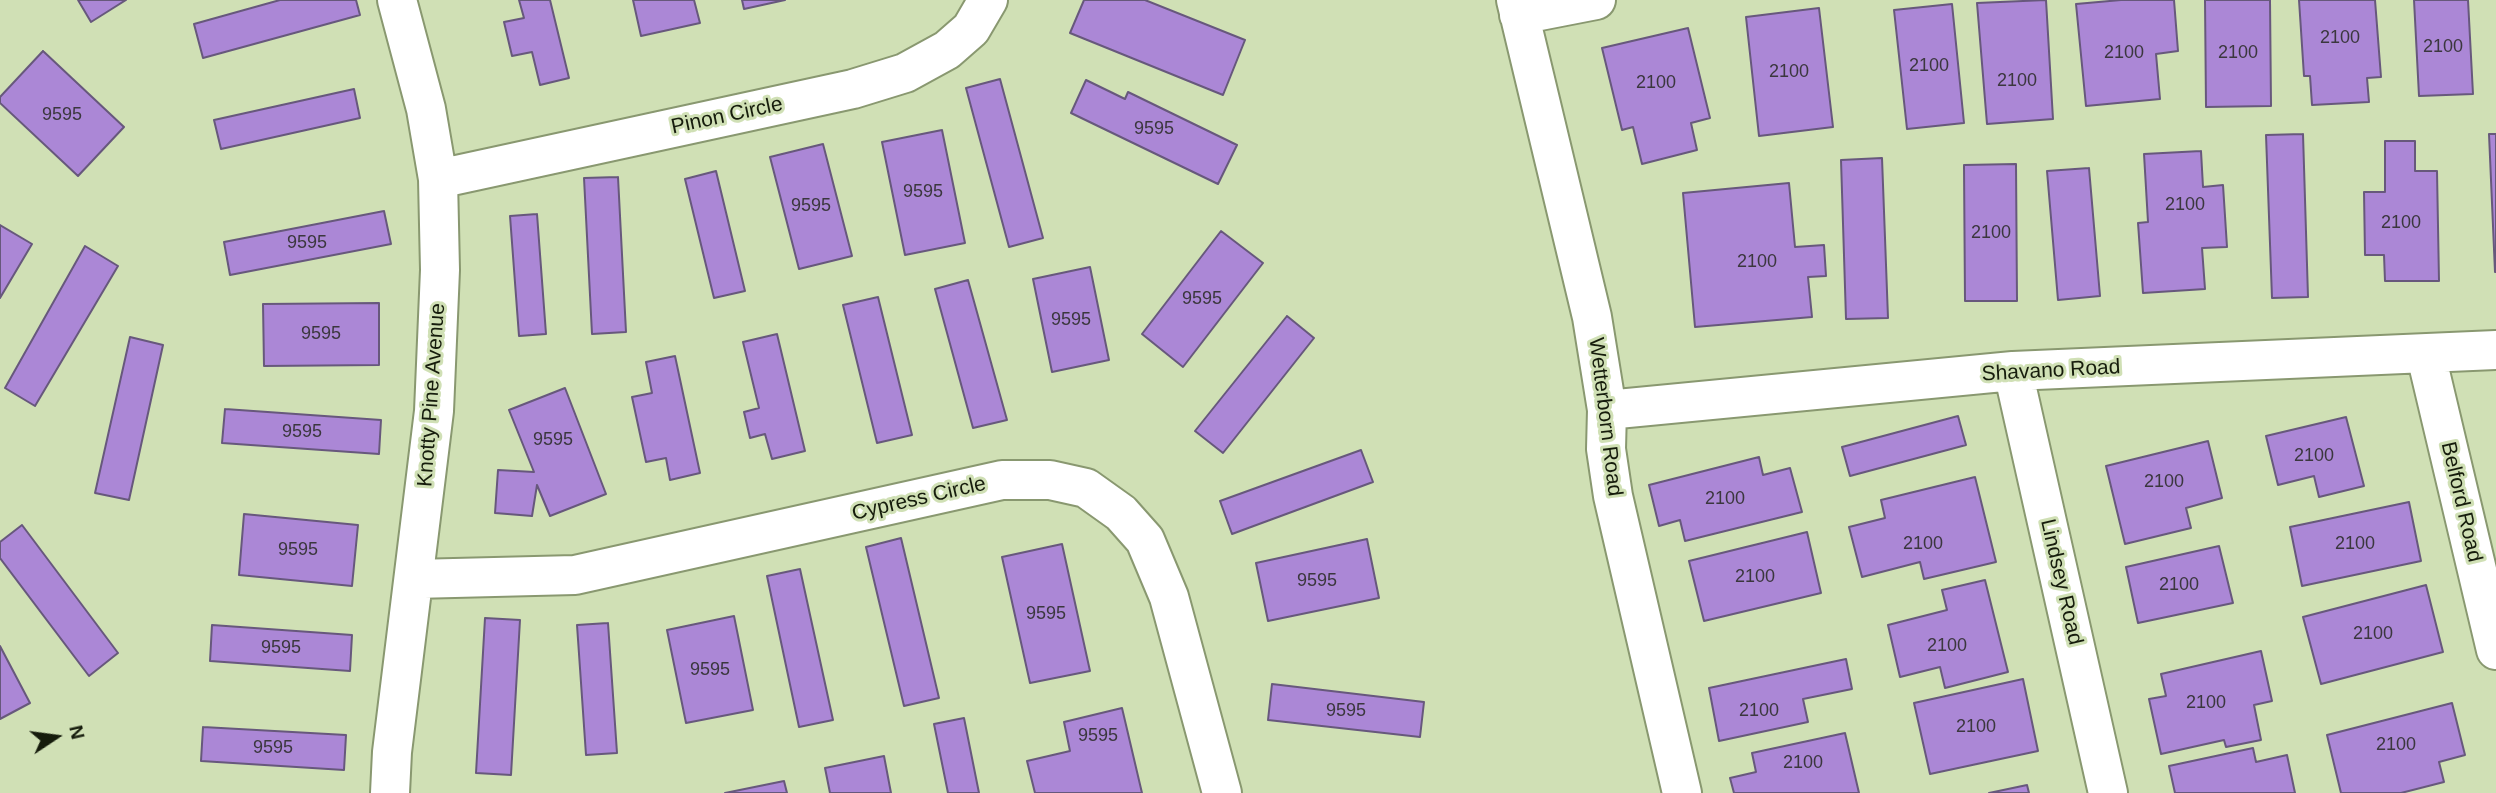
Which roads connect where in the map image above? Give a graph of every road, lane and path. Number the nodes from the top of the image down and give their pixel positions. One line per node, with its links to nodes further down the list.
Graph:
1 (397, 0): 5 (street, Knotty Pine Avenue)
2 (988, 0): 5 (street, Pinon Circle)
3 (1596, 0): 4 (street)
4 (1518, 7): 9 (street, Wetterborn Road)
5 (438, 180): 10 (street, Knotty Pine Avenue)
6 (2496, 350): 7 (street, Shavano Road)
7 (2426, 355): 8 (street, Shavano Road); 11 (street, Belford Road)
8 (2013, 371): 9 (street, Shavano Road); 15 (street, Lindsey Road)
9 (1607, 410): 14 (street, Wetterborn Road)
10 (414, 579): 12 (street, Knotty Pine Avenue); 13 (street, Cypress Circle)
11 (2496, 650)
12 (390, 793)
13 (1222, 793)
14 (1682, 793)
15 (2108, 793)

